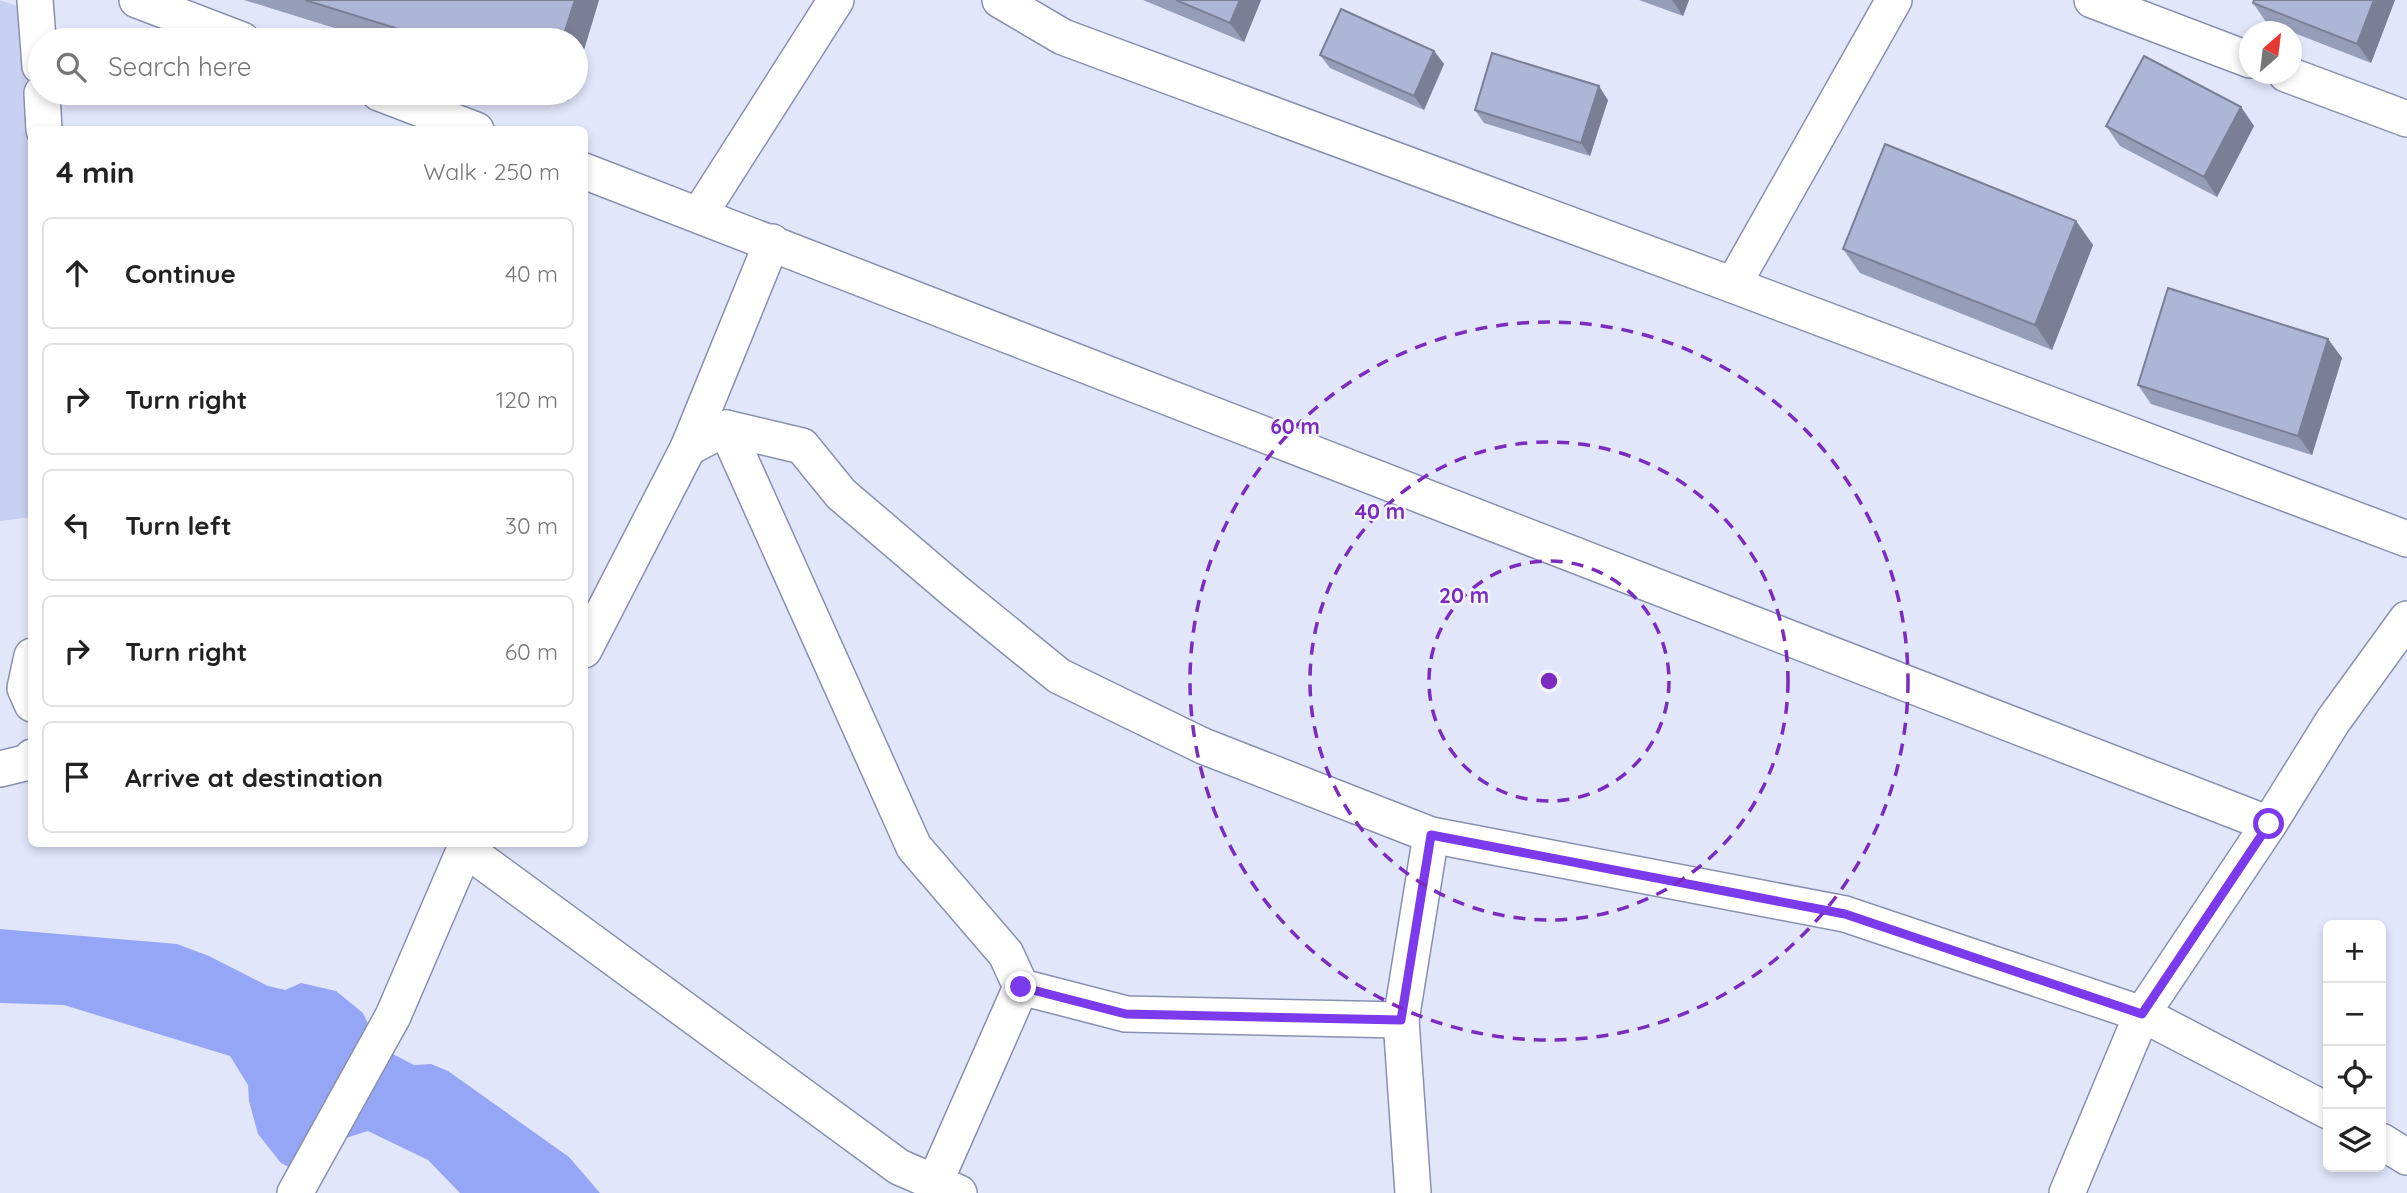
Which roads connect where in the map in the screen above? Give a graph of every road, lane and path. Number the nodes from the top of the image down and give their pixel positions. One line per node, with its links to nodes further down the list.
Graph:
1 (35, 0): 7 (street)
2 (136, 0): 8 (street)
3 (836, 0): 17 (street)
4 (1000, 0): 19 (street)
5 (1894, 0): 19 (street)
6 (2092, 0): 9 (street)
7 (37, 28)
8 (210, 28)
9 (2239, 56)
10 (2302, 80): 13 (street)
11 (43, 105): 14 (street)
12 (410, 105): 15 (street)
13 (2407, 119)
14 (44, 126)
15 (466, 126)
16 (588, 173): 17 (street)
17 (699, 215): 18 (street)
18 (772, 242): 21 (street); 29 (street)
19 (1733, 285): 22 (street)
20 (726, 428): 21 (street); 30 (street); 33 (street)
21 (688, 448): 24 (street)
22 (2407, 539)
23 (2407, 618): 29 (street)
24 (588, 642)
25 (28, 674): 26 (street)
26 (28, 695)
27 (28, 762): 28 (street)
28 (0, 769)
29 (2269, 824): 34 (street)
30 (1431, 835): 34 (street); 35 (street)
31 (466, 847): 39 (street)
32 (467, 847): 40 (street)
33 (1021, 987): 35 (street); 40 (street)
34 (2142, 1014): 36 (street); 42 (street)
35 (1401, 1020): 41 (street)
36 (2324, 1109)
37 (2386, 1144): 38 (street)
38 (2407, 1157)
39 (300, 1182)
40 (947, 1188)
41 (1413, 1193)
42 (2067, 1193)

